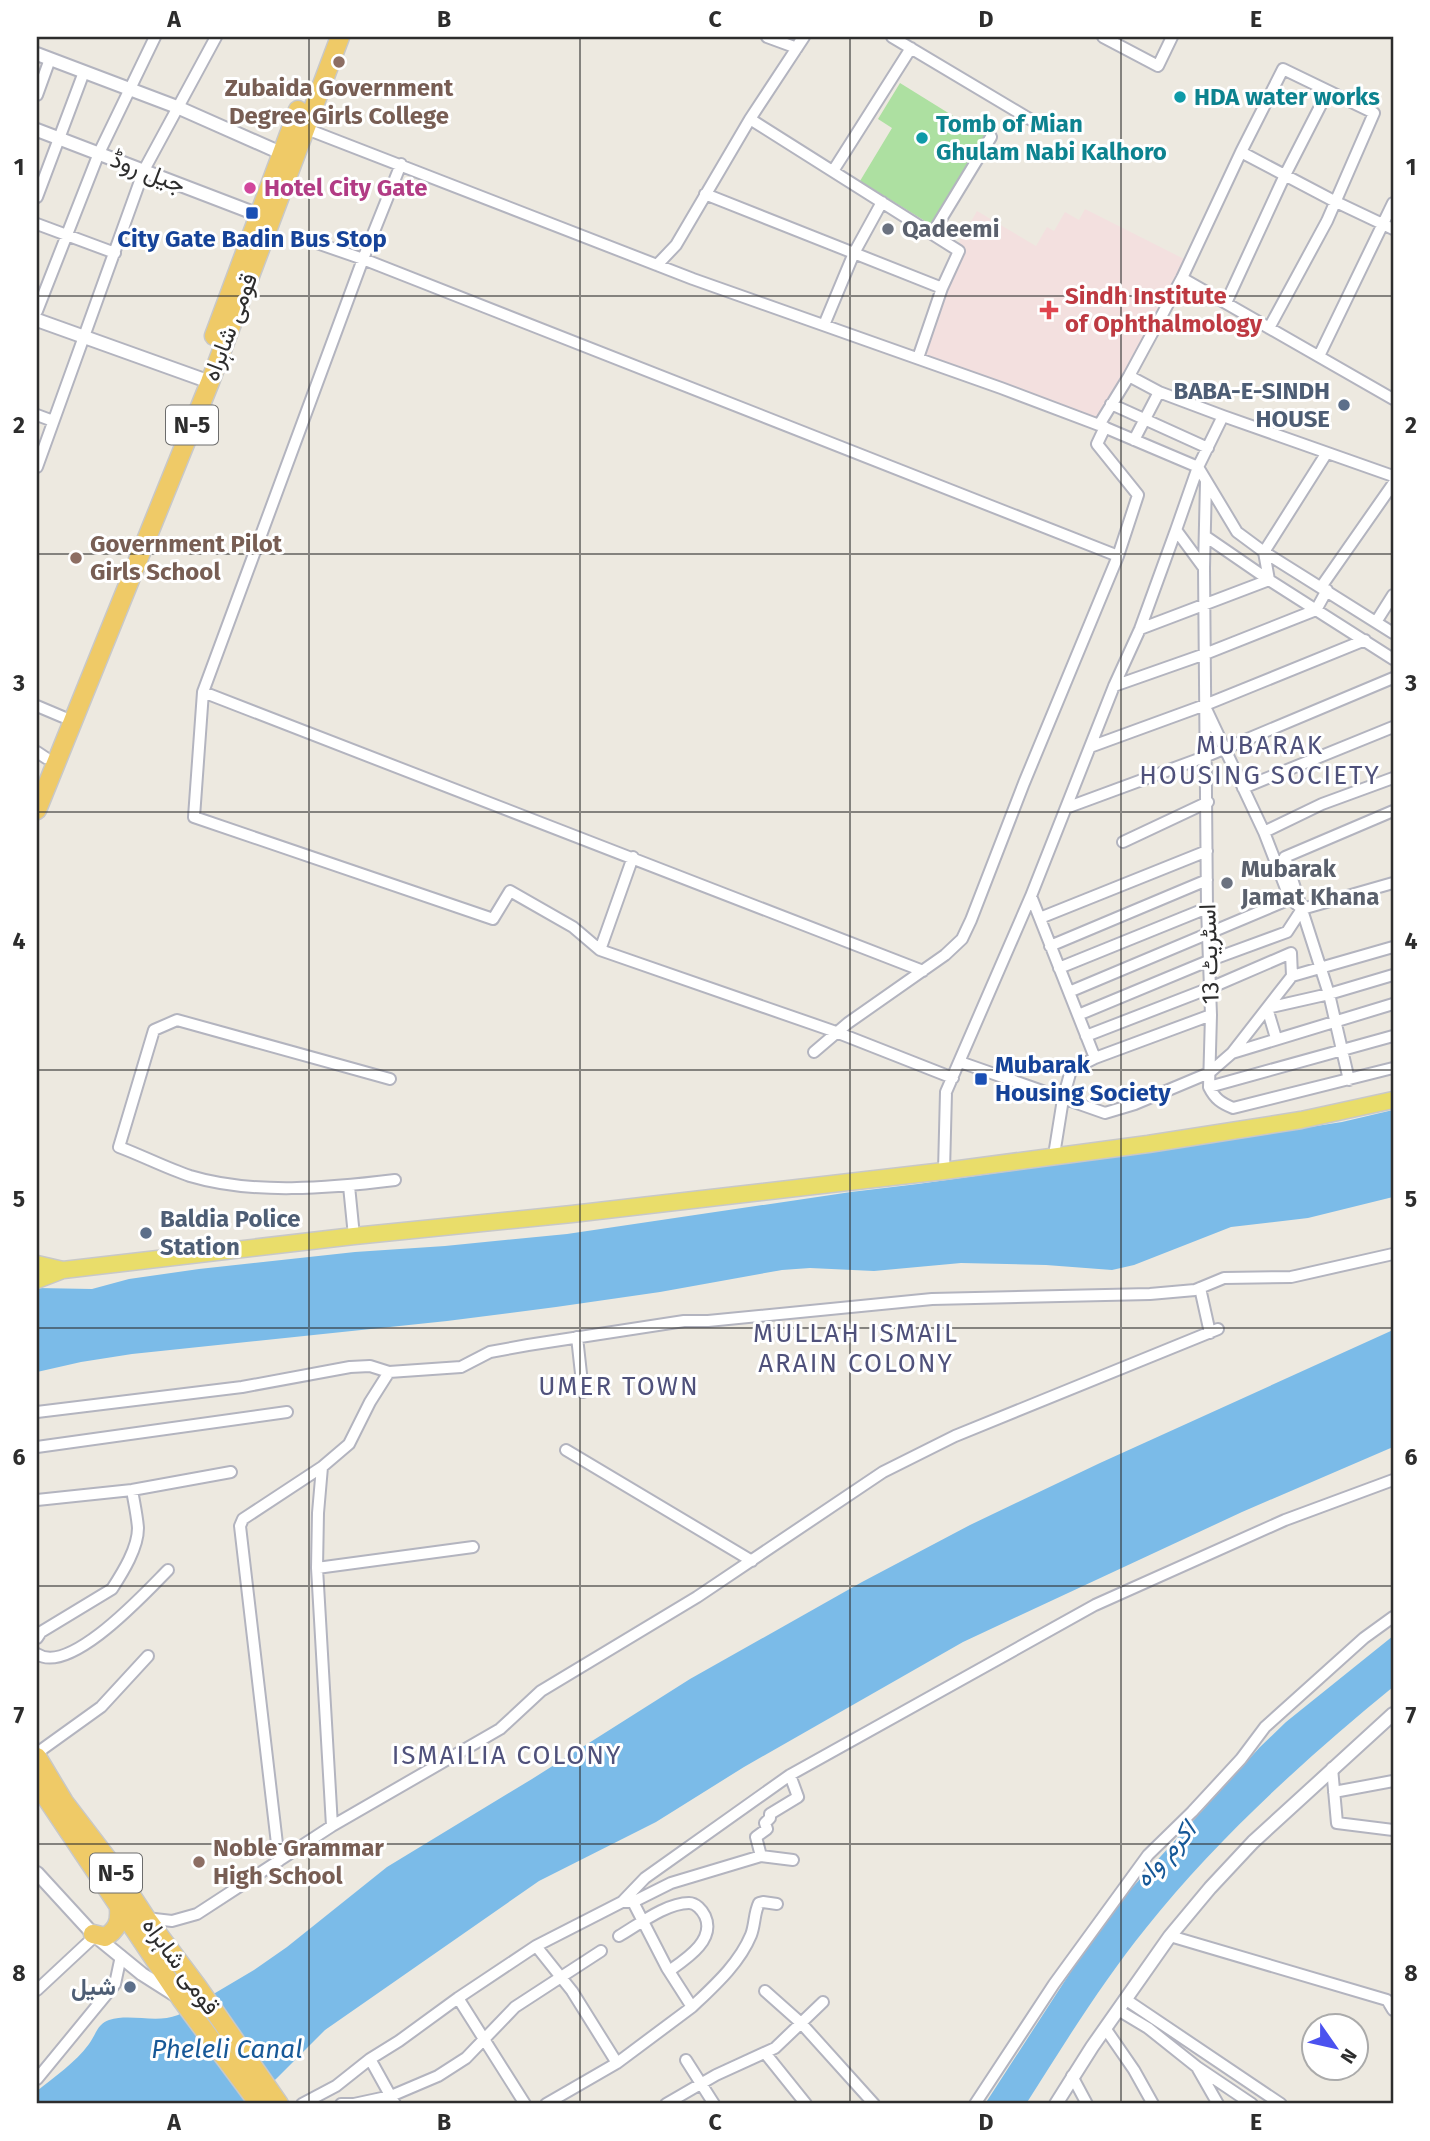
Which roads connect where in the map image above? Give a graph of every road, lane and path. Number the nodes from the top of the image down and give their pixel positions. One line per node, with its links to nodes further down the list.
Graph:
1 (155, 37): 14 (street)
2 (216, 37): 17 (street)
3 (327, 37): 26 (highway, قومی شاہراہ / N-5)
4 (340, 37): 20 (highway, قومی شاہراہ / N-5)
5 (767, 37): 9 (street)
6 (892, 37): 10 (street)
7 (1104, 37): 8 (street)
8 (1172, 37)
9 (801, 40): 18 (street)
10 (911, 48): 19 (street); 29 (street)
11 (37, 54): 12 (street)
12 (50, 59): 13 (street); 16 (street)
13 (84, 72): 14 (street); 23 (street)
14 (130, 90): 17 (street); 25 (street)
15 (1328, 91): 24 (street); 30 (street); 33 (street)
16 (37, 95)
17 (177, 107): 26 (street); 28 (street)
18 (750, 119): 29 (street); 31 (street)
19 (1033, 121)
20 (304, 128): 27 (street); 45 (highway, قومی شاہراہ / N-5)
21 (37, 130): 23 (street, جیل روڈ)
22 (991, 137): 39 (street)
23 (59, 138): 25 (street, جیل روڈ); 32 (street)
24 (1241, 152): 30 (street); 47 (street)
25 (99, 153): 28 (street, جیل روڈ); 40 (street)
26 (281, 153): 36 (highway, قومی شاہراہ / N-5)
27 (401, 164): 44 (street); 46 (street)
28 (144, 170): 36 (street, جیل روڈ); 42 (street)
29 (833, 172): 34 (street)
30 (1286, 175): 33 (street); 49 (street)
31 (705, 194): 43 (street); 46 (street)
32 (37, 197)
33 (1335, 201): 38 (street); 53 (street)
34 (882, 202): 39 (street); 43 (street)
35 (1393, 203): 38 (street)
36 (259, 215): 45 (highway, قومی شاہراہ / N-5)
37 (37, 224): 40 (street)
38 (1388, 226): 55 (street)
39 (932, 234): 48 (street)
40 (67, 235): 42 (street); 50 (street)
41 (311, 241): 44 (street)
42 (115, 253): 54 (street)
43 (854, 253): 48 (street); 52 (street)
44 (363, 260): 78 (street); 93 (street)
45 (248, 265): 58 (highway, قومی شاہراہ / N-5)
46 (657, 265): 52 (street)
47 (1182, 278): 49 (street); 57 (street)
48 (942, 288): 56 (street)
49 (1226, 303): 53 (street)
50 (37, 311)
51 (37, 320): 54 (street)
52 (824, 325): 56 (street)
53 (1269, 328): 55 (street)
54 (82, 337): 58 (street); 65 (street)
55 (1319, 356): 60 (street)
56 (918, 358): 66 (street)
57 (1129, 376): 59 (street); 61 (street)
58 (204, 380): 96 (highway, قومی شاہراہ / N-5); 107 (highway, قومی شاہراہ / N-5)
59 (1159, 392): 63 (street); 64 (street)
60 (1393, 398)
61 (1111, 404): 64 (street); 66 (street)
62 (37, 415): 65 (street)
63 (1223, 416): 68 (street); 69 (street)
64 (1145, 420): 67 (street); 68 (street)
65 (53, 421): 70 (street)
66 (1102, 426): 67 (street); 78 (street)
67 (1134, 440): 71 (street)
68 (1208, 448): 71 (street)
69 (1326, 454): 72 (street); 77 (street)
70 (37, 467)
71 (1198, 467): 73 (street); 75 (street)
72 (1393, 476)
73 (1206, 481): 76 (street, اسٹریٹ 13); 77 (street)
74 (1393, 484): 81 (street)
75 (1177, 530): 79 (street); 86 (street)
76 (1205, 536): 79 (street, اسٹریٹ 13); 80 (street)
77 (1264, 552): 80 (street); 81 (street)
78 (1118, 556): 129 (street)
79 (1205, 569): 83 (street, اسٹریٹ 13)
80 (1269, 580): 83 (street); 84 (street)
81 (1324, 588): 84 (street); 85 (street)
82 (1393, 595): 85 (street)
83 (1204, 606): 86 (street); 89 (street, اسٹریٹ 13)
84 (1316, 610): 88 (street); 89 (street)
85 (1376, 621): 87 (street)
86 (1140, 629): 92 (street)
87 (1393, 633)
88 (1365, 640): 90 (street); 94 (street)
89 (1205, 654): 92 (street); 94 (street, اسٹریٹ 13)
90 (1393, 659)
91 (1393, 678): 99 (street)
92 (1114, 686): 98 (street)
93 (204, 692): 112 (street); 124 (street)
94 (1205, 705): 98 (street); 99 (street); 101 (street, اسٹریٹ 13)
95 (37, 706): 96 (street)
96 (63, 718): 100 (highway, قومی شاہراہ / N-5)
97 (1393, 727): 104 (street)
98 (1090, 747): 106 (street)
99 (1224, 749): 101 (street); 104 (street)
100 (41, 755): 102 (highway, قومی شاہراہ / N-5)
101 (1207, 756): 105 (street, اسٹریٹ 13); 106 (street)
102 (37, 778)
103 (1393, 778): 109 (street)
104 (1243, 789): 109 (street)
105 (1208, 802): 110 (street); 111 (street, اسٹریٹ 13)
106 (1066, 808): 115 (street)
107 (37, 810)
108 (1393, 811): 118 (street)
109 (1264, 832): 116 (street)
110 (1123, 842)
111 (1207, 851): 113 (street, اسٹریٹ 13); 119 (street)
112 (633, 857): 124 (street); 129 (street)
113 (1207, 880): 117 (street, اسٹریٹ 13); 122 (street)
114 (1393, 883): 118 (street)
115 (1031, 896): 119 (street); 148 (street)
116 (1290, 899): 118 (street); 121 (street)
117 (1207, 908): 121 (street, اسٹریٹ 13); 127 (street)
118 (1302, 909): 120 (street); 128 (street)
119 (1040, 918): 122 (street)
120 (1287, 932): 125 (street); 126 (street)
121 (1208, 934): 126 (street, اسٹریٹ 13); 133 (street)
122 (1050, 946): 127 (street)
123 (1393, 947): 128 (street)
124 (600, 950): 140 (street)
125 (1291, 953): 131 (street); 132 (street)
126 (1208, 961): 132 (street, اسٹریٹ 13); 138 (street)
127 (1059, 968): 133 (street)
128 (1321, 968): 131 (street); 134 (street)
129 (923, 971): 140 (street)
130 (1393, 975): 134 (street)
131 (1292, 976): 136 (street)
132 (1210, 988): 137 (street, اسٹریٹ 13); 141 (street)
133 (1069, 992): 138 (street)
134 (1329, 994): 136 (street); 139 (street)
135 (1393, 1004): 139 (street)
136 (1266, 1008): 143 (street); 146 (street)
137 (1211, 1014): 147 (street); 150 (street, اسٹریٹ 13)
138 (1078, 1015): 141 (street)
139 (1336, 1021): 143 (street); 144 (street)
140 (836, 1032): 145 (street); 151 (street)
141 (1086, 1036): 147 (street)
142 (1393, 1036): 144 (street)
143 (1276, 1038): 146 (street)
144 (1343, 1049): 153 (street); 154 (street)
145 (814, 1052)
146 (1232, 1052): 150 (street)
147 (1095, 1058): 155 (street)
148 (960, 1062): 151 (street); 155 (street)
149 (1393, 1068): 153 (street)
150 (1209, 1073): 154 (street, اسٹریٹ 13); 155 (street)
151 (953, 1078): 158 (street)
152 (390, 1079): 160 (street)
153 (1349, 1080): 154 (street)
154 (1209, 1087)
155 (1063, 1099): 157 (street)
156 (1393, 1100): 157 (main road)
157 (1054, 1155): 158 (main road)
158 (944, 1171): 161 (main road)
159 (395, 1180): 160 (street)
160 (349, 1186): 161 (street)
161 (354, 1236): 164 (main road)
162 (1393, 1254): 166 (street)
163 (37, 1264): 164 (main road)
164 (63, 1270): 165 (main road)
165 (37, 1280)
166 (1200, 1288): 167 (street); 180 (street)
167 (577, 1337): 168 (street); 169 (street)
168 (390, 1372): 170 (street); 174 (street)
169 (583, 1392)
170 (37, 1412)
171 (288, 1412): 172 (street)
172 (37, 1447)
173 (566, 1450): 180 (street)
174 (322, 1467): 181 (street); 198 (street)
175 (231, 1472): 177 (street)
176 (1393, 1480): 190 (street)
177 (132, 1490): 178 (street); 184 (street)
178 (37, 1500)
179 (473, 1547): 181 (street)
180 (751, 1560): 194 (street)
181 (317, 1568): 194 (street)
182 (168, 1570): 185 (street)
183 (1393, 1617): 245 (street)
184 (37, 1638)
185 (37, 1654)
186 (148, 1656): 188 (street)
187 (1393, 1714): 189 (street)
188 (37, 1755): 200 (highway, قومی شاہراہ / N-5)
189 (1332, 1768): 193 (street); 208 (street)
190 (790, 1775): 196 (street); 201 (street)
191 (1393, 1781): 193 (street)
192 (37, 1784): 200 (highway, قومی شاہراہ / N-5)
193 (1334, 1791): 195 (street)
194 (332, 1826): 198 (street)
195 (1393, 1830)
196 (761, 1856): 197 (street); 201 (street)
197 (793, 1860)
198 (279, 1861): 204 (street)
199 (37, 1873): 206 (street)
200 (115, 1888): 203 (highway, قومی شاہراہ / N-5); 204 (highway, قومی شاہراہ / N-5)
201 (628, 1902): 205 (street); 209 (street)
202 (777, 1904): 221 (street)
203 (119, 1909): 206 (highway); 218 (highway, قومی شاہراہ / N-5)
204 (146, 1918): 236 (highway, قومی شاہراہ / N-5)
205 (643, 1922): 207 (street); 212 (street); 212 (street)
206 (95, 1935): 211 (street); 214 (street)
207 (619, 1936)
208 (1170, 1936): 217 (street); 220 (street)
209 (536, 1946): 213 (street); 216 (street)
210 (601, 1951): 213 (street)
211 (121, 1956): 218 (street); 232 (street)
212 (669, 1971): 221 (street)
213 (560, 1978): 225 (street); 229 (street)
214 (37, 1990)
215 (765, 1991): 223 (street)
216 (458, 1998): 225 (street); 227 (street)
217 (1390, 1998): 222 (street)
218 (181, 1999): 235 (highway, قومی شاہراہ / N-5)
219 (823, 2002): 223 (street)
220 (1121, 2004): 224 (street); 230 (street); 251 (street)
221 (692, 2007): 229 (street)
222 (1393, 2010)
223 (801, 2023): 226 (street); 244 (street)
224 (1105, 2028): 231 (street); 248 (street)
225 (485, 2040): 234 (street); 239 (street)
226 (765, 2053): 233 (street); 243 (street)
227 (370, 2059): 234 (street); 237 (street)
228 (686, 2060): 233 (street)
229 (617, 2063): 240 (street)
230 (1197, 2067): 249 (street); 250 (street)
231 (1072, 2076): 246 (street); 247 (street)
232 (37, 2079)
233 (700, 2084): 241 (street); 242 (street)
234 (393, 2100): 238 (street)
235 (259, 2104)
236 (279, 2104)
237 (302, 2104)
238 (341, 2104)
239 (525, 2104)
240 (546, 2104)
241 (666, 2104)
242 (714, 2104)
243 (806, 2104)
244 (874, 2104)
245 (975, 2104)
246 (1056, 2104)
247 (1087, 2104)
248 (1153, 2104)
249 (1218, 2104)
250 (1252, 2104)
251 (1281, 2104)

